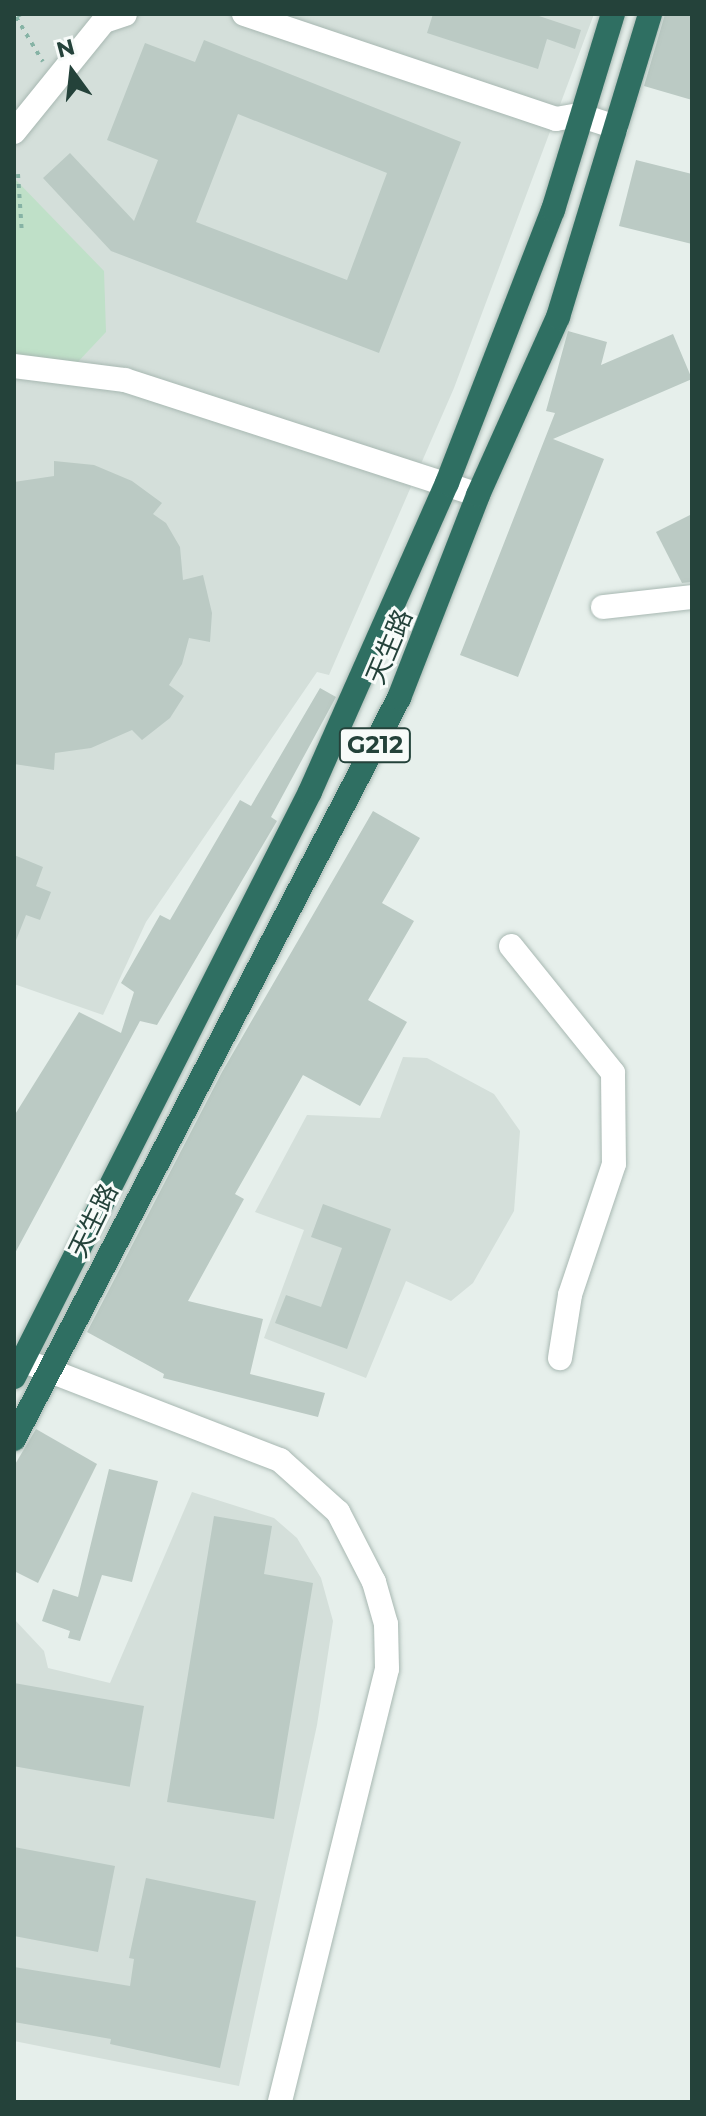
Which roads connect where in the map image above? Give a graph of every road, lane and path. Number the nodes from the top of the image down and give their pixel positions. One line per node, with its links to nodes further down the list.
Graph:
1 (125, 14): 6 (street)
2 (244, 14): 7 (street)
3 (613, 14): 7 (highway, 天生路 / G212)
4 (650, 14): 8 (highway, 天生路 / G212)
5 (17, 17): 6 (path)
6 (55, 81): 9 (street)
7 (579, 115): 8 (street); 13 (highway, 天生路 / G212)
8 (616, 127): 14 (highway, 天生路 / G212)
9 (14, 132)
10 (18, 174): 11 (path)
11 (22, 234)
12 (14, 366): 13 (street)
13 (447, 483): 14 (street); 19 (highway, 天生路 / G212)
14 (478, 495): 20 (highway, 天生路 / G212)
15 (692, 597): 16 (street)
16 (603, 607)
17 (511, 946): 18 (street)
18 (560, 1358)
19 (18, 1369): 20 (street)
20 (50, 1372): 21 (highway, 天生路 / G212); 22 (street)
21 (14, 1439)
22 (280, 2102)

